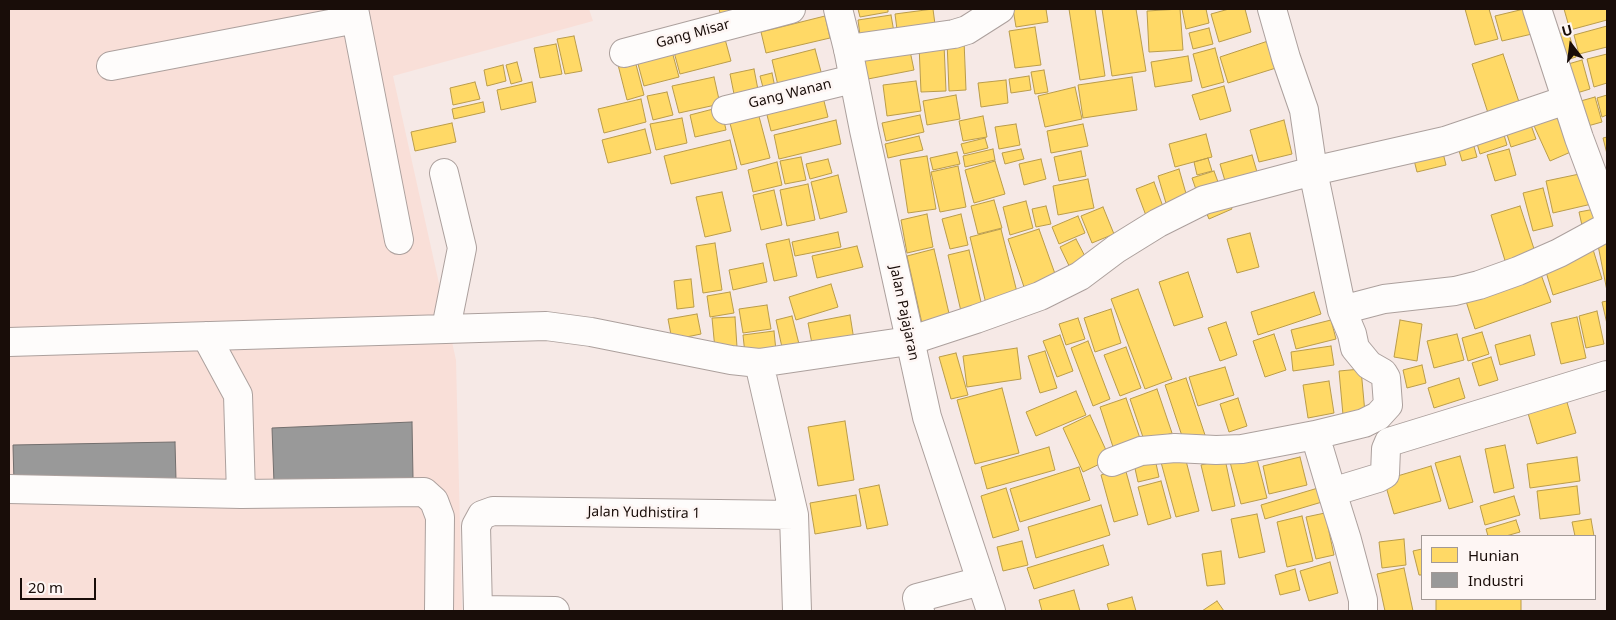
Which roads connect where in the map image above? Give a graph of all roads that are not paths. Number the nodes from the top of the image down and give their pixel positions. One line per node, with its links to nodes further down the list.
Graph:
1 (790, 9): 8 (street, Gang Misar)
2 (838, 9): 7 (street, Jalan Pajajaran)
3 (1000, 9): 7 (street)
4 (1272, 9): 13 (street)
5 (1537, 9): 11 (street)
6 (355, 14): 9 (street); 17 (street)
7 (848, 48): 10 (street, Jalan Pajajaran)
8 (624, 53)
9 (111, 66)
10 (854, 79): 12 (street, Gang Wanan); 21 (street, Jalan Pajajaran)
11 (1566, 100): 13 (street); 15 (street)
12 (726, 110)
13 (1313, 171): 18 (street); 21 (street)
14 (444, 173): 19 (street)
15 (1607, 213)
16 (1607, 225): 18 (street)
17 (399, 240)
18 (1342, 310): 25 (street)
19 (446, 328): 20 (street); 23 (street)
20 (206, 336): 22 (street); 29 (street)
21 (909, 341): 23 (street); 31 (street, Jalan Pajajaran)
22 (9, 342)
23 (759, 363): 30 (street)
24 (1607, 375): 28 (street)
25 (1315, 435): 26 (street); 28 (street)
26 (1112, 462)
27 (9, 489): 29 (street)
28 (1332, 492): 38 (street)
29 (241, 494): 32 (street)
30 (794, 516): 33 (street, Jalan Yudhistira 1); 35 (street)
31 (981, 581): 36 (street); 37 (street, Jalan Pajajaran)
32 (439, 611)
33 (478, 611): 34 (street)
34 (555, 611)
35 (797, 611)
36 (920, 611)
37 (991, 611)
38 (1363, 611)

